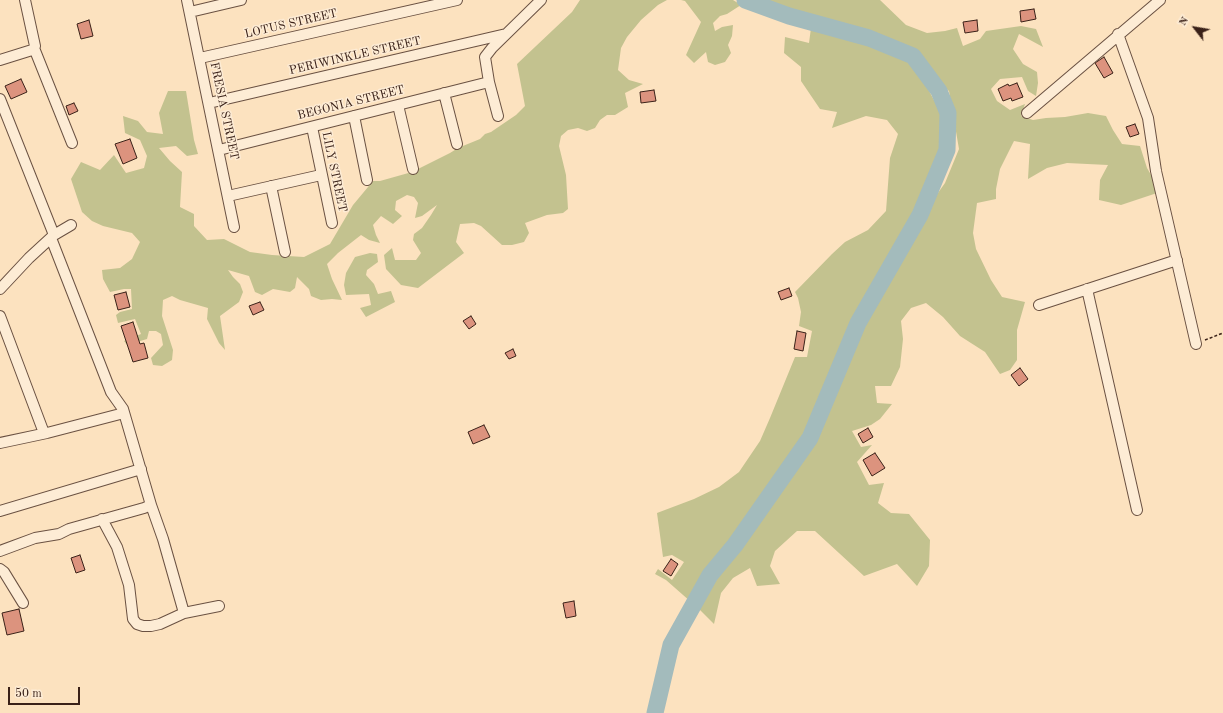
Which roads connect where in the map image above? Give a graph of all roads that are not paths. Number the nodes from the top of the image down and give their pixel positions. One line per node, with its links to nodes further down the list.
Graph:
1 (25, 0): 10 (street)
2 (187, 0): 7 (street, FRESIA STREET)
3 (241, 0): 7 (street)
4 (458, 0): 11 (street, LOTUS STREET)
5 (541, 0): 8 (street)
6 (1160, 0): 9 (street)
7 (190, 12): 11 (street, FRESIA STREET)
8 (506, 34): 13 (street); 16 (street, PERIWINKLE STREET)
9 (1118, 34): 18 (street); 35 (street)
10 (34, 48): 12 (street); 22 (street)
11 (200, 58): 16 (street, FRESIA STREET)
12 (0, 60)
13 (489, 82): 14 (street, BEGONIA STREET); 20 (street)
14 (444, 93): 17 (street, BEGONIA STREET); 23 (street)
15 (0, 99): 33 (street)
16 (209, 103): 24 (street, FRESIA STREET)
17 (398, 105): 19 (street, BEGONIA STREET); 25 (street)
18 (1027, 113)
19 (354, 116): 21 (street, BEGONIA STREET); 27 (street)
20 (498, 116)
21 (312, 127): 24 (street, BEGONIA STREET); 26 (street, LILY STREET)
22 (72, 143)
23 (457, 144)
24 (219, 150): 29 (street, FRESIA STREET)
25 (413, 169)
26 (321, 175): 28 (street); 30 (street, LILY STREET)
27 (367, 180)
28 (272, 186): 29 (street); 34 (street)
29 (228, 196): 32 (street, FRESIA STREET)
30 (332, 223)
31 (71, 225): 33 (street)
32 (234, 227)
33 (52, 237): 37 (street); 41 (street)
34 (286, 252)
35 (1177, 260): 36 (street); 40 (street)
36 (1088, 289): 38 (street); 46 (street)
37 (0, 290)
38 (1039, 305)
39 (0, 316): 42 (street)
40 (1196, 344)
41 (124, 413): 42 (street); 44 (street)
42 (44, 434): 43 (street)
43 (0, 443)
44 (141, 469): 45 (street); 47 (street)
45 (151, 505): 48 (street); 53 (street)
46 (1137, 510)
47 (0, 511)
48 (102, 519): 49 (street); 53 (street)
49 (0, 551)
50 (0, 569): 51 (street)
51 (23, 603)
52 (219, 606): 53 (street)
53 (184, 613)

